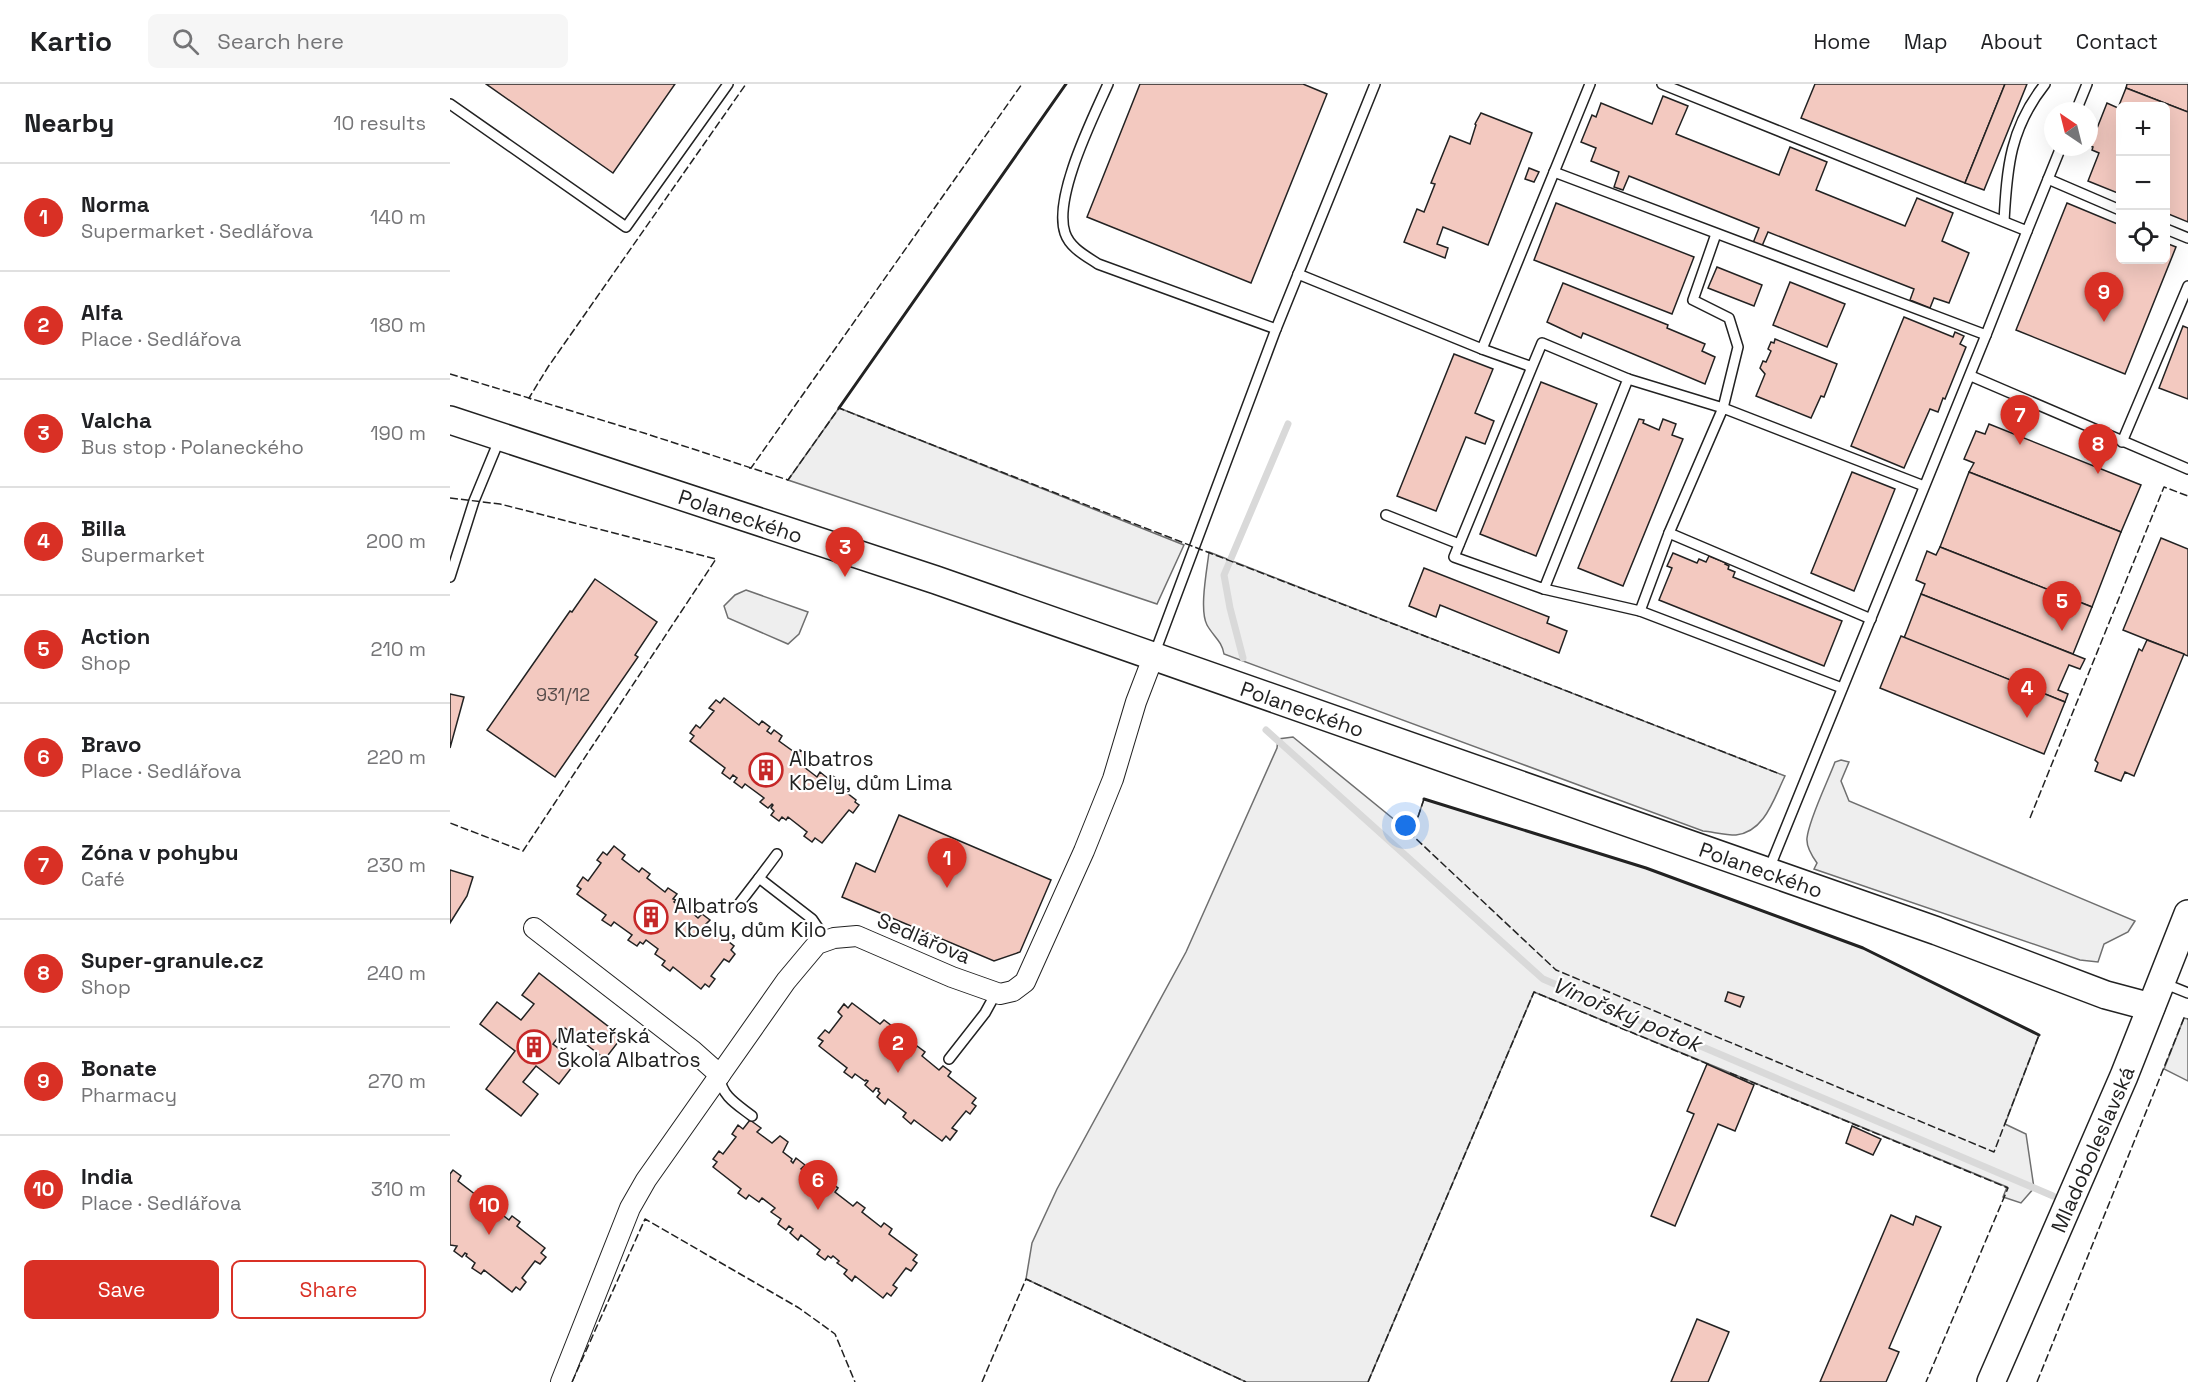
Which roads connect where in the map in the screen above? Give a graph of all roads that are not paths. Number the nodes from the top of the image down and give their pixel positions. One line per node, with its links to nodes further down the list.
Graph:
1 (728, 84): 9 (lane)
2 (1108, 84): 21 (lane)
3 (1375, 84): 19 (lane)
4 (1590, 84): 11 (lane)
5 (1662, 84): 14 (lane)
6 (2045, 84): 14 (lane)
7 (2087, 84): 8 (lane)
8 (2080, 102)
9 (450, 104)
10 (2057, 156): 12 (lane)
11 (1554, 172): 17 (lane); 23 (lane)
12 (2048, 179): 13 (lane); 15 (lane)
13 (2116, 208)
14 (2004, 221): 15 (lane)
15 (2027, 231): 22 (lane)
16 (2170, 231): 18 (lane)
17 (1716, 234): 22 (lane); 27 (lane)
18 (2188, 238)
19 (1298, 274): 21 (lane); 23 (lane)
20 (2188, 286): 30 (lane)
21 (1276, 329): 40 (lane)
22 (1986, 335): 25 (lane)
23 (1482, 349): 24 (lane)
24 (1532, 367): 26 (lane); 35 (lane)
25 (1971, 376): 30 (lane); 32 (lane)
26 (1628, 379): 27 (lane); 37 (lane)
27 (1723, 408): 32 (lane); 34 (lane)
28 (450, 420): 29 (street, Polaneckého)
29 (501, 436): 36 (lane); 40 (street, Polaneckého)
30 (2122, 442): 31 (lane)
31 (2188, 469)
32 (1924, 486): 39 (lane)
33 (1386, 515): 35 (lane)
34 (1670, 533): 38 (lane); 39 (lane)
35 (1459, 544): 37 (lane)
36 (450, 577)
37 (1544, 589): 38 (lane)
38 (1640, 611): 41 (lane)
39 (1871, 619): 41 (lane)
40 (1154, 656): 43 (street, Polaneckého); 49 (street)
41 (1842, 688): 43 (lane)
42 (777, 854): 44 (lane)
43 (1768, 872): 51 (street, Polaneckého)
44 (759, 878): 45 (lane); 48 (lane)
45 (739, 904)
46 (2188, 914): 51 (street, Mladoboleslavská)
47 (534, 928): 53 (street)
48 (827, 941): 49 (street, Sedlářova); 53 (street, Sedlářova)
49 (996, 993): 52 (lane)
50 (2188, 993): 51 (lane)
51 (2156, 994): 56 (street, Mladoboleslavská)
52 (949, 1059)
53 (720, 1075): 54 (lane); 55 (street, Sedlářova)
54 (752, 1116)
55 (561, 1382)
56 (1992, 1382)

